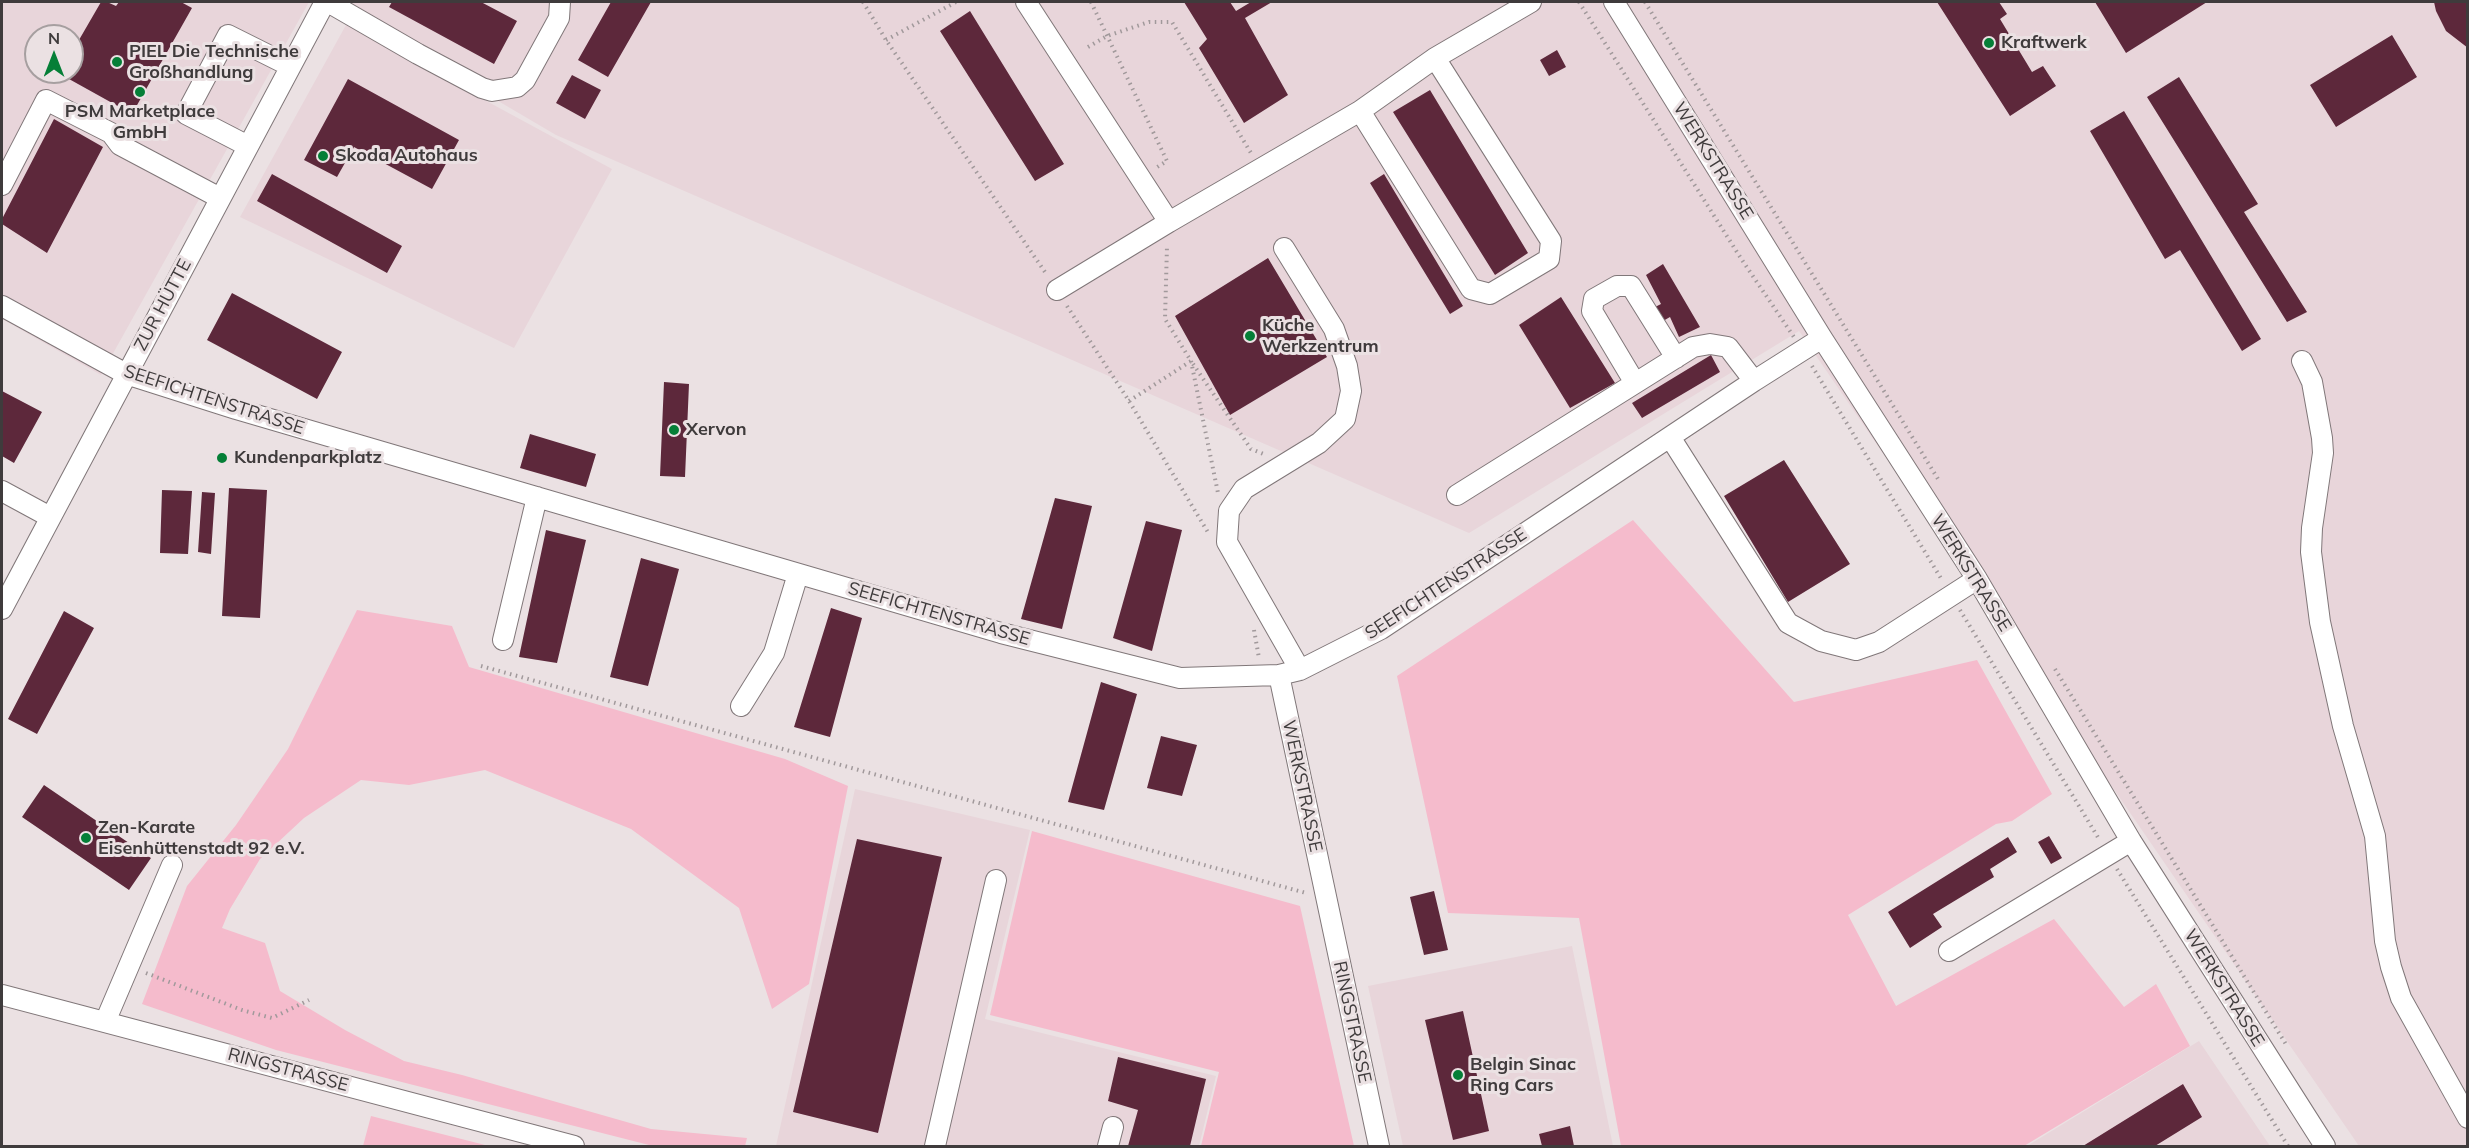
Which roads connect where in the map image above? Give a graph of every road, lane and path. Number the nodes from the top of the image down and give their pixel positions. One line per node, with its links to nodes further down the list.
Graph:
1 (327, 2): 2 (street); 12 (street, ZUR HÜTTE)
2 (560, 2)
3 (863, 2): 9 (path)
4 (956, 2): 9 (path)
5 (1026, 2): 18 (street)
6 (1531, 2): 11 (street)
7 (1579, 2): 23 (path)
8 (1614, 2): 22 (street, WERKSTRASSE)
9 (886, 40): 20 (path)
10 (1088, 47): 15 (path)
11 (1436, 58): 13 (street); 13 (street)
12 (290, 66): 14 (street, ZUR HÜTTE); 14 (street)
13 (1360, 111): 15 (street)
14 (248, 146): 17 (street, ZUR HÜTTE)
15 (1260, 169): 18 (street)
16 (2, 185): 17 (street)
17 (220, 198): 26 (street, ZUR HÜTTE)
18 (1169, 222): 20 (street)
19 (1284, 248): 30 (street)
20 (1057, 290): 36 (path)
21 (2, 306): 26 (street, SEEFICHTENSTRASSE)
22 (1822, 338): 23 (street, SEEFICHTENSTRASSE); 38 (street, WERKSTRASSE)
23 (1803, 350): 27 (street, SEEFICHTENSTRASSE); 39 (path)
24 (1676, 358): 27 (street); 28 (street); 28 (street)
25 (2302, 361): 57 (street)
26 (126, 374): 33 (street, SEEFICHTENSTRASSE); 35 (street, ZUR HÜTTE)
27 (1754, 381): 29 (street, SEEFICHTENSTRASSE)
28 (1635, 383): 32 (street)
29 (1670, 437): 39 (street); 44 (street, SEEFICHTENSTRASSE)
30 (1285, 463): 34 (street); 34 (path)
31 (2, 491): 35 (street)
32 (1457, 495)
33 (537, 497): 37 (street, SEEFICHTENSTRASSE); 42 (street)
34 (1229, 511): 44 (street)
35 (50, 517): 40 (street, ZUR HÜTTE)
36 (1210, 537)
37 (798, 574): 45 (street, SEEFICHTENSTRASSE); 46 (street)
38 (1977, 579): 39 (street); 47 (street, WERKSTRASSE)
39 (1951, 596): 48 (path)
40 (2, 609)
41 (1253, 627): 45 (path)
42 (504, 640)
43 (481, 666): 51 (path)
44 (1300, 670): 45 (street, SEEFICHTENSTRASSE)
45 (1271, 675): 51 (street, WERKSTRASSE)
46 (741, 706)
47 (2131, 841): 48 (street); 64 (street, WERKSTRASSE)
48 (2108, 855): 52 (street); 63 (path)
49 (172, 865): 53 (street)
50 (996, 880): 60 (street)
51 (1324, 898): 62 (street, RINGSTRASSE)
52 (1949, 951)
53 (129, 966): 55 (path); 56 (street)
54 (2, 995): 56 (street, RINGSTRASSE)
55 (309, 1000)
56 (105, 1022): 59 (street, RINGSTRASSE)
57 (2468, 1118)
58 (1113, 1127): 61 (street)
59 (574, 1146)
60 (935, 1146)
61 (1108, 1146)
62 (1379, 1146)
63 (2288, 1146)
64 (2325, 1146)

